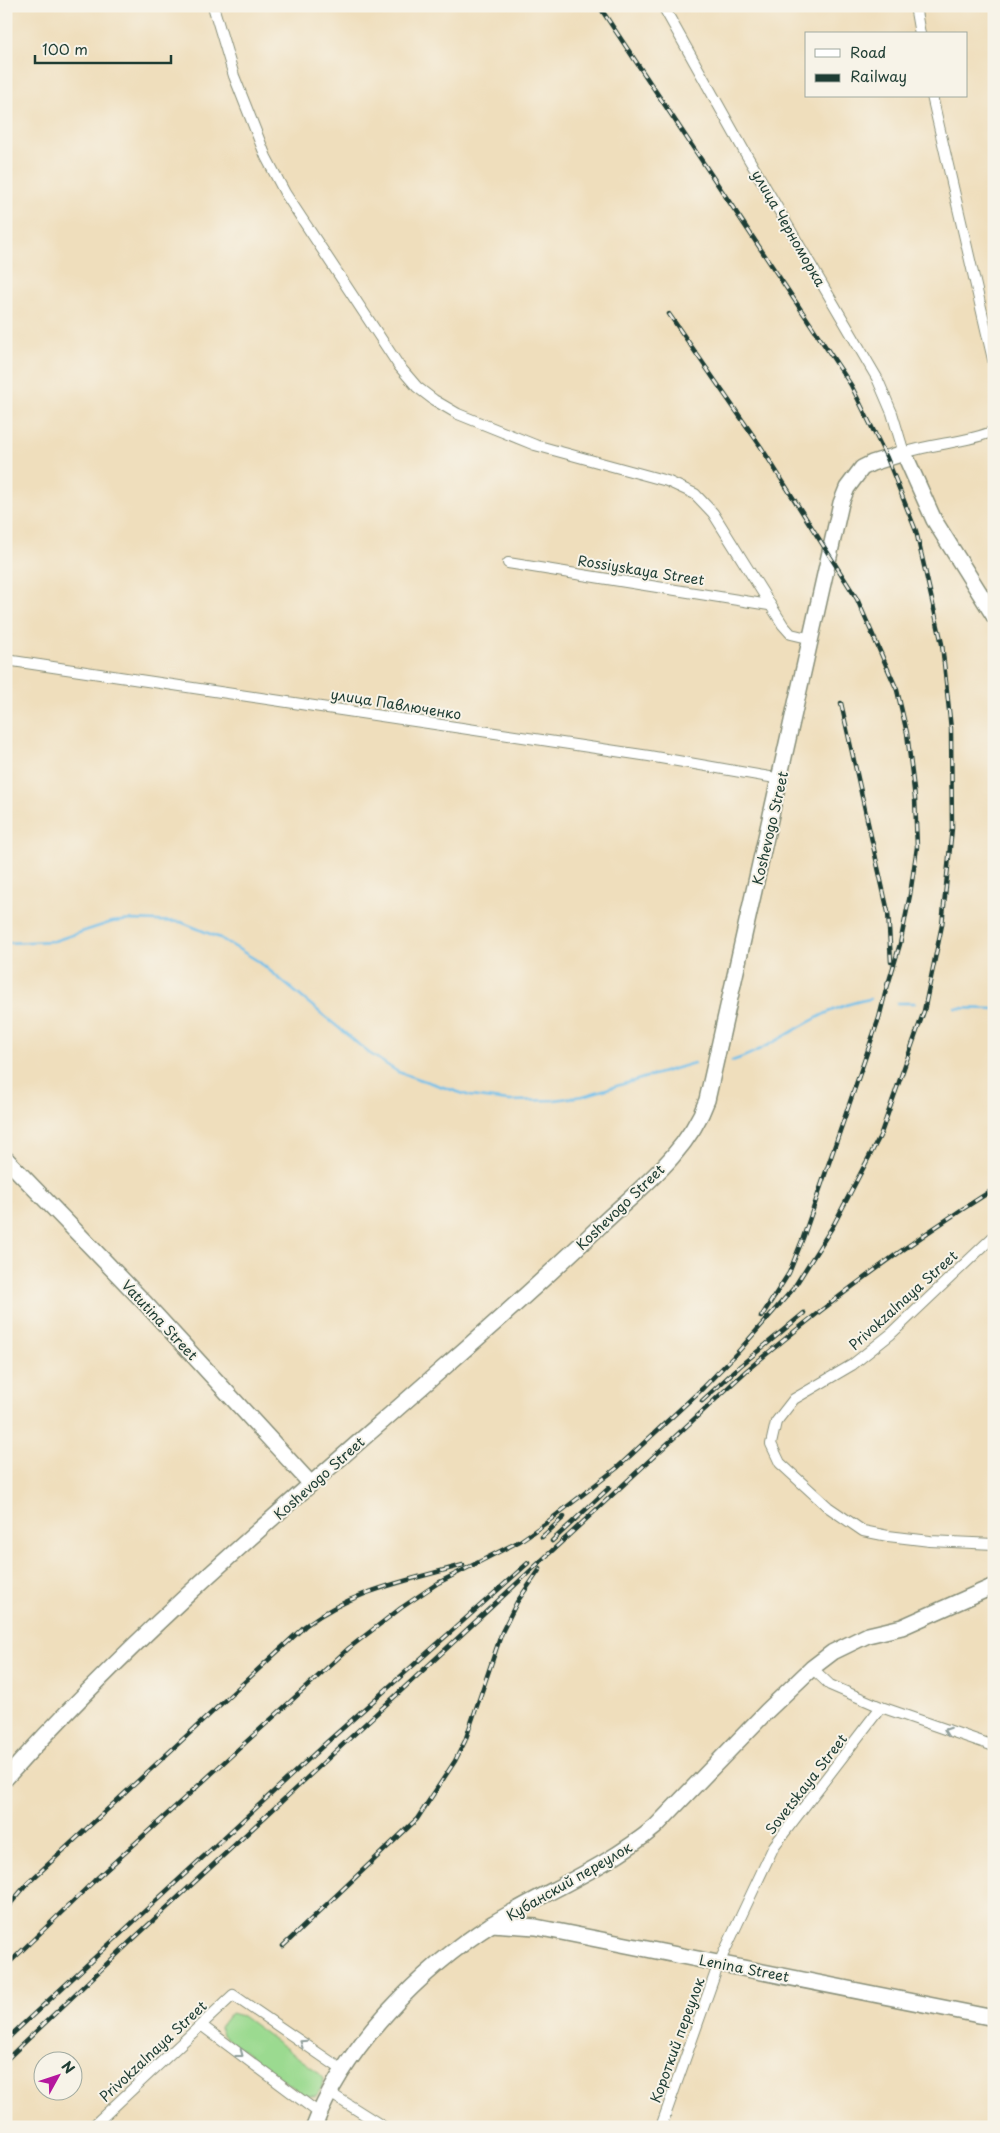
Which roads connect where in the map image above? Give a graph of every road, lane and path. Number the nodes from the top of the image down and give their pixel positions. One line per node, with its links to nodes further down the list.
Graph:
1 (213, 6): 10 (street)
2 (664, 6): 8 (street, улица Черноморка)
3 (914, 6): 4 (street)
4 (920, 32)
5 (932, 98): 6 (street)
6 (994, 364)
7 (994, 431): 8 (street)
8 (904, 453): 11 (street, улица Черноморка); 12 (street, Koshevogo Street)
9 (508, 563): 10 (street, Rossiyskaya Street)
10 (769, 605): 12 (street)
11 (994, 616)
12 (812, 639): 14 (street, Koshevogo Street)
13 (6, 660): 14 (street, улица Павлюченко)
14 (781, 779): 17 (street, Koshevogo Street)
15 (6, 1159): 17 (street, Vatutina Street)
16 (994, 1236): 18 (street, Privokzalnaya Street)
17 (312, 1484): 23 (street, Koshevogo Street)
18 (994, 1544)
19 (994, 1586): 20 (street, Кубанский переулок)
20 (812, 1668): 21 (street); 24 (street, Кубанский переулок)
21 (881, 1707): 22 (street, one-way to 21); 25 (street, Sovetskaya Street)
22 (994, 1746)
23 (6, 1778)
24 (492, 1924): 25 (street, Lenina Street); 28 (street, Кубанский переулок)
25 (719, 1963): 26 (street, Lenina Street); 33 (street, Короткий переулок)
26 (994, 2018)
27 (200, 2025): 28 (street, Privokzalnaya Street, one-way to 27); 30 (street, one-way to 30); 31 (street, Privokzalnaya Street)
28 (344, 2070): 29 (street, Кубанский переулок)
29 (330, 2093): 30 (street, Кубанский переулок); 32 (street)
30 (317, 2120)
31 (92, 2127)
32 (384, 2127)
33 (660, 2127)

